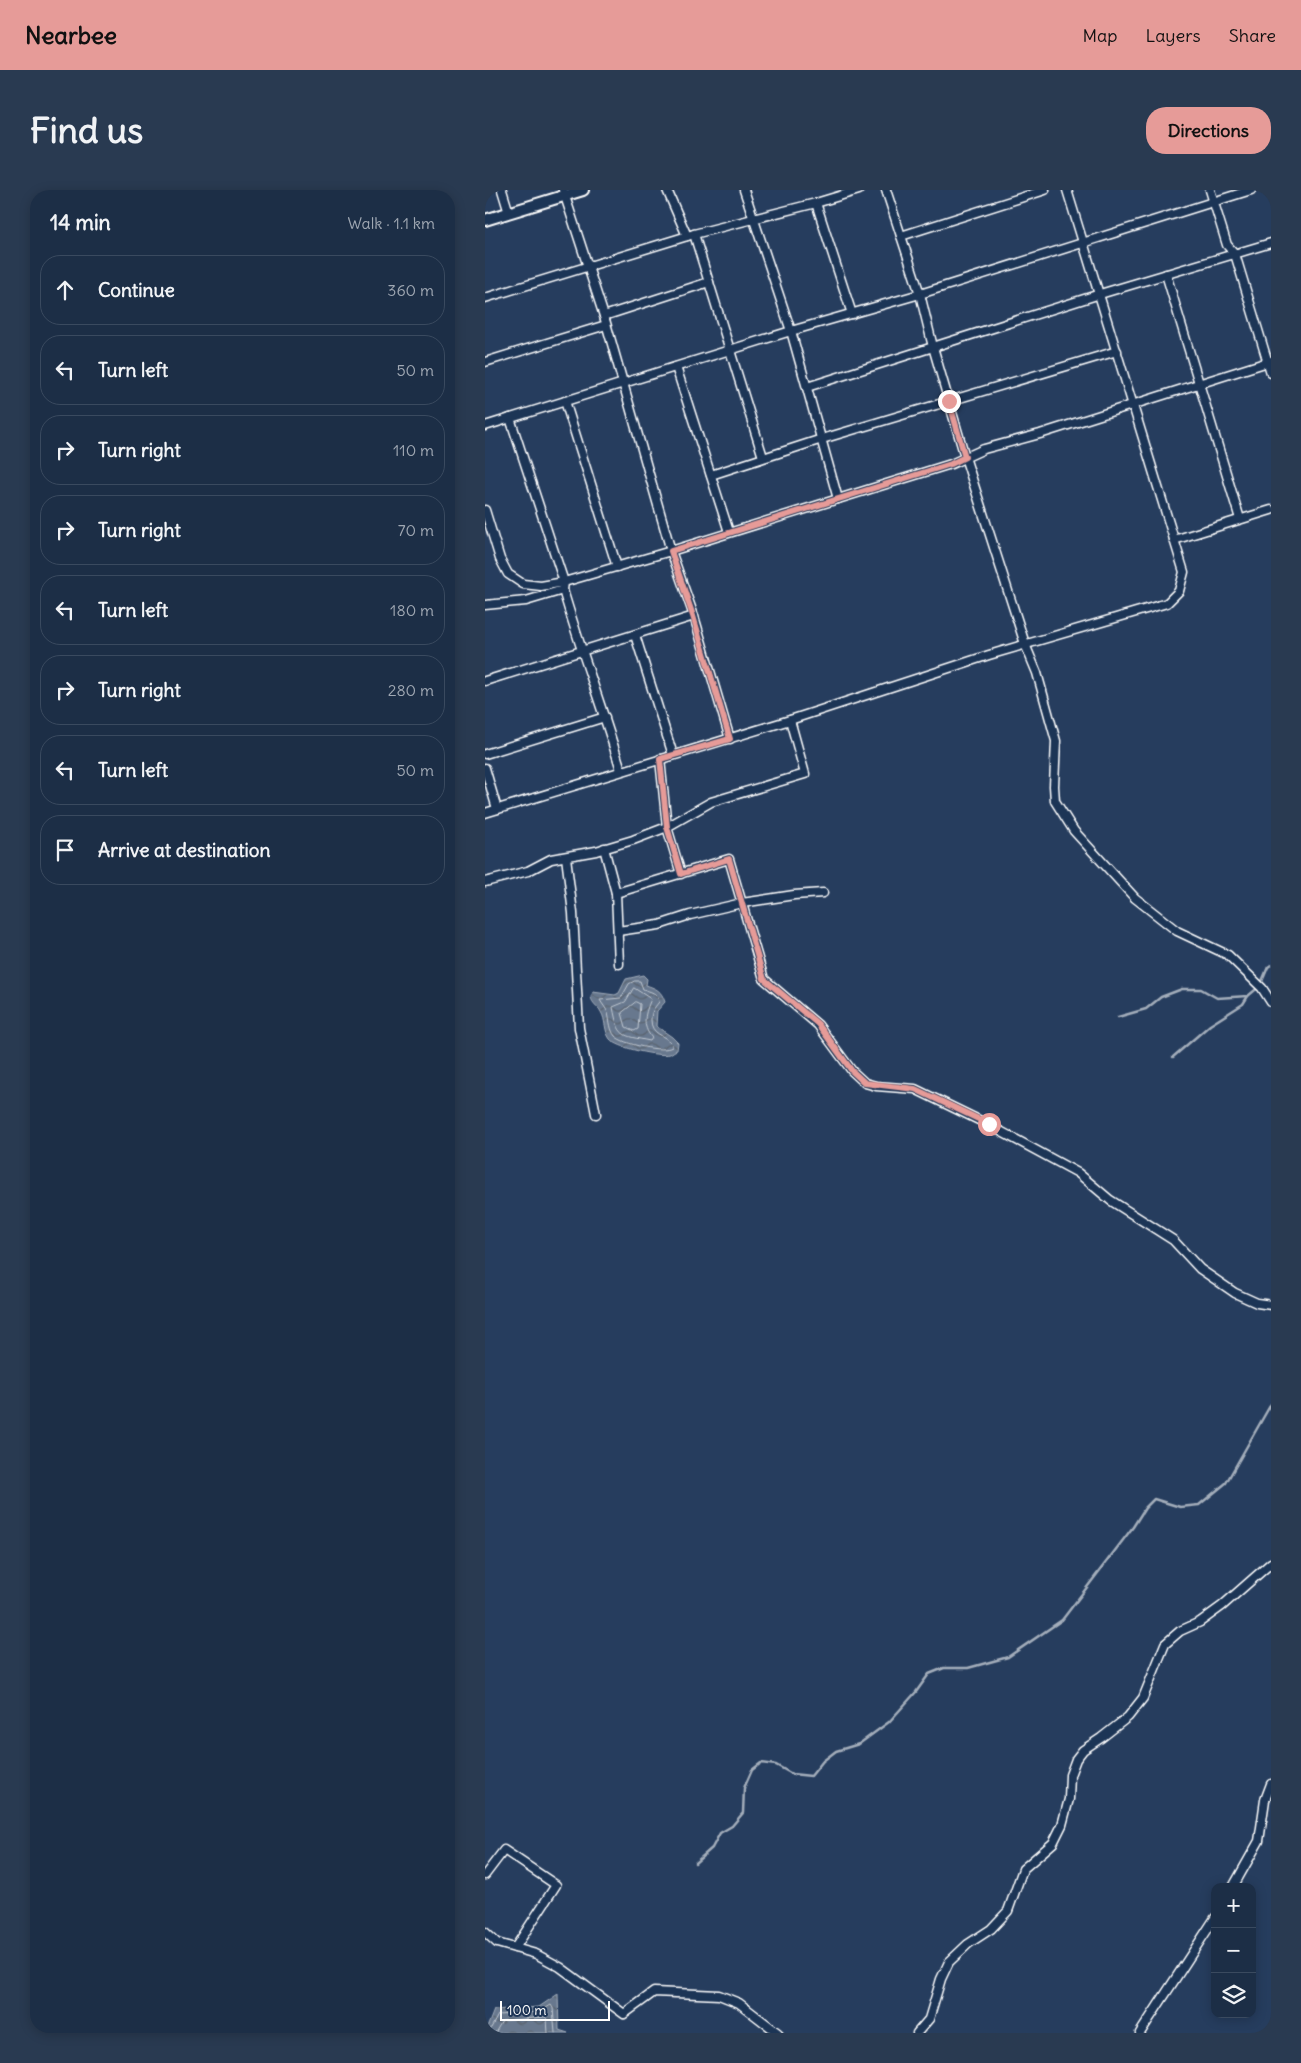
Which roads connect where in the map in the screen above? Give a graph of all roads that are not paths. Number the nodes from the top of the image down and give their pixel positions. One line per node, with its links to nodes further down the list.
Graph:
1 (502, 190): 14 (street)
2 (583, 190): 11 (street)
3 (667, 190): 17 (street)
4 (744, 190): 15 (street)
5 (859, 190): 13 (street)
6 (886, 190): 18 (street)
7 (1045, 190): 18 (street)
8 (1067, 190): 19 (street)
9 (1210, 190): 12 (street)
10 (1251, 190): 12 (street)
11 (564, 193): 14 (street); 22 (street)
12 (1214, 202): 19 (street); 21 (street)
13 (816, 203): 15 (street); 28 (street)
14 (509, 212): 16 (street)
15 (753, 219): 17 (street); 31 (street)
16 (485, 220)
17 (691, 235): 22 (street); 24 (street)
18 (901, 236): 25 (street)
19 (1084, 242): 25 (street); 26 (street)
20 (1271, 243): 21 (street)
21 (1235, 254): 23 (street); 36 (street)
22 (587, 266): 27 (street); 29 (street)
23 (1166, 274): 26 (street); 40 (street)
24 (709, 282): 29 (street); 33 (street)
25 (920, 294): 28 (street); 32 (street)
26 (1100, 294): 32 (street); 34 (street)
27 (485, 298)
28 (852, 314): 31 (street)
29 (603, 316): 30 (street)
30 (606, 324): 35 (street); 39 (street)
31 (791, 331): 33 (street); 41 (street)
32 (933, 347): 41 (street); 43 (street)
33 (730, 350): 37 (street); 48 (street)
34 (1117, 351): 43 (street); 44 (street)
35 (485, 362)
36 (1270, 362): 38 (street); 40 (street)
37 (676, 367): 39 (street); 50 (street)
38 (1271, 373)
39 (623, 383): 42 (street); 57 (street)
40 (1200, 383): 44 (street); 54 (street)
41 (807, 387): 47 (street)
42 (565, 401): 45 (street); 58 (street)
43 (949, 401): 47 (street); 49 (street)
44 (1134, 404): 49 (street); 56 (street)
45 (510, 418): 46 (street); 59 (street)
46 (485, 426)
47 (822, 438): 48 (street); 51 (street)
48 (763, 457): 50 (street)
49 (965, 457): 51 (street); 63 (street)
50 (711, 475): 55 (street)
51 (838, 499): 55 (street)
52 (485, 510): 59 (street)
53 (1271, 510): 54 (street)
54 (1240, 519): 56 (street)
55 (729, 532): 57 (street)
56 (1174, 540): 63 (street)
57 (671, 551): 58 (street); 61 (street)
58 (617, 567): 59 (street)
59 (564, 586): 60 (street); 64 (street)
60 (485, 605)
61 (693, 616): 62 (street); 68 (street)
62 (635, 635): 64 (street); 70 (street)
63 (1025, 644): 67 (street); 86 (street)
64 (582, 652): 65 (street); 66 (street)
65 (485, 681)
66 (605, 717): 69 (street); 73 (street)
67 (790, 720): 68 (street); 76 (street)
68 (730, 739): 70 (street)
69 (485, 754)
70 (673, 755): 71 (street)
71 (660, 759): 73 (street); 76 (street)
72 (485, 768): 74 (street)
73 (621, 770): 74 (street)
74 (497, 809): 75 (street)
75 (485, 813)
76 (667, 827): 77 (street); 79 (street)
77 (604, 848): 78 (street); 81 (street)
78 (566, 857): 80 (street); 87 (street)
79 (681, 874): 81 (street); 83 (street)
80 (485, 882)
81 (616, 893): 84 (street)
82 (823, 893): 83 (street)
83 (742, 904): 84 (street); 88 (street)
84 (618, 931): 85 (street)
85 (619, 964)
86 (1271, 1002)
87 (596, 1114)
88 (1271, 1305)
89 (1271, 1563): 97 (street)
90 (1271, 1784): 92 (street)
91 (485, 1875): 95 (street)
92 (1235, 1883)
93 (1211, 1924): 98 (street)
94 (485, 1932): 95 (street)
95 (515, 1948): 96 (street)
96 (778, 2033)
97 (917, 2033)
98 (1140, 2033)

